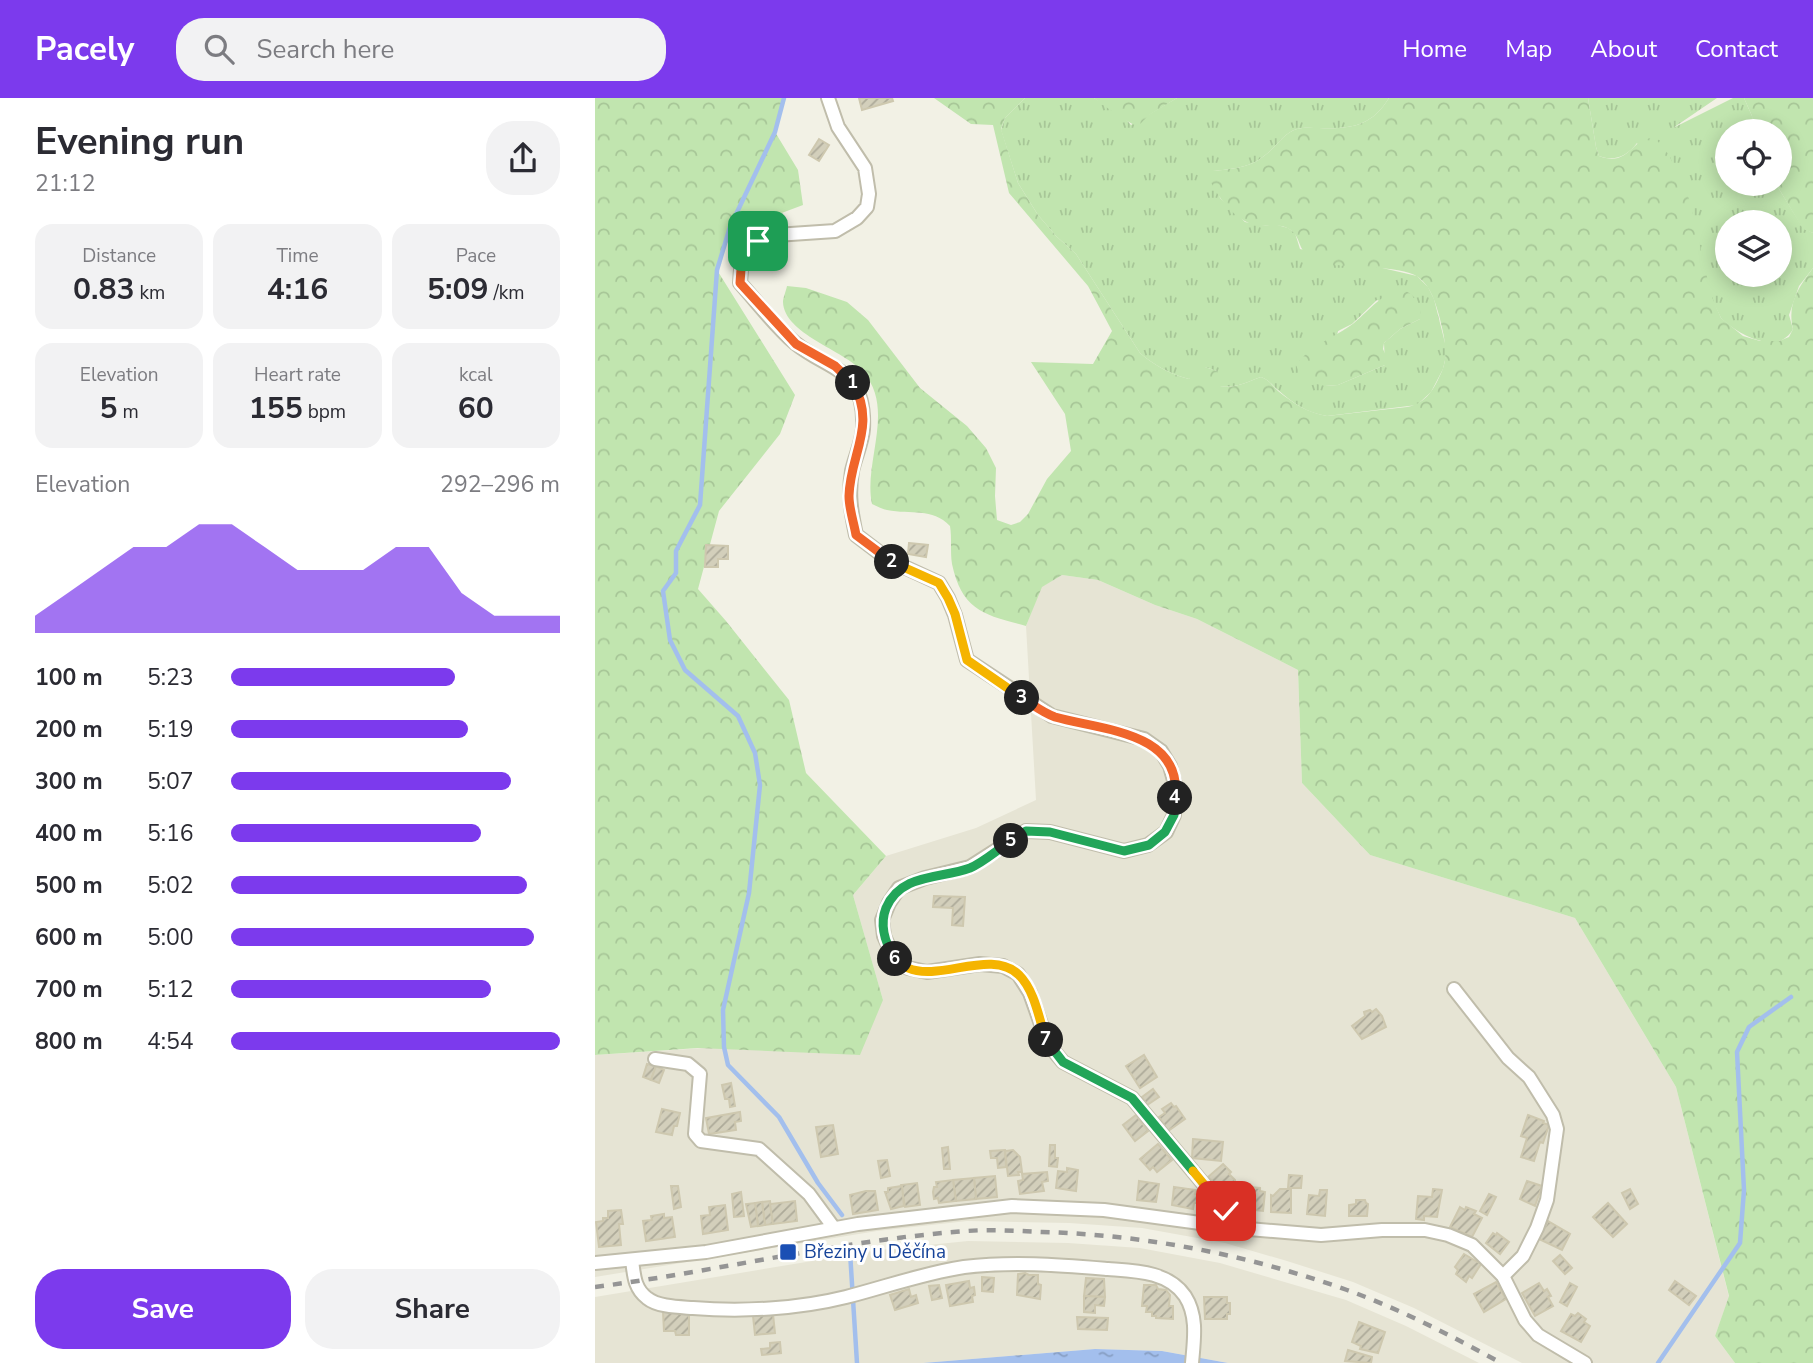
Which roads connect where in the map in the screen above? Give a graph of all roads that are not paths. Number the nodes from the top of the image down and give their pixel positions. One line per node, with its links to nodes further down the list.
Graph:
1 (828, 98): 5 (street)
2 (1454, 989): 8 (street)
3 (655, 1059): 4 (street)
4 (834, 1228): 5 (street); 6 (street)
5 (1237, 1228): 8 (street)
6 (632, 1260): 7 (street); 9 (street)
7 (595, 1263)
8 (1503, 1276): 10 (street)
9 (1192, 1363)
10 (1585, 1363)

